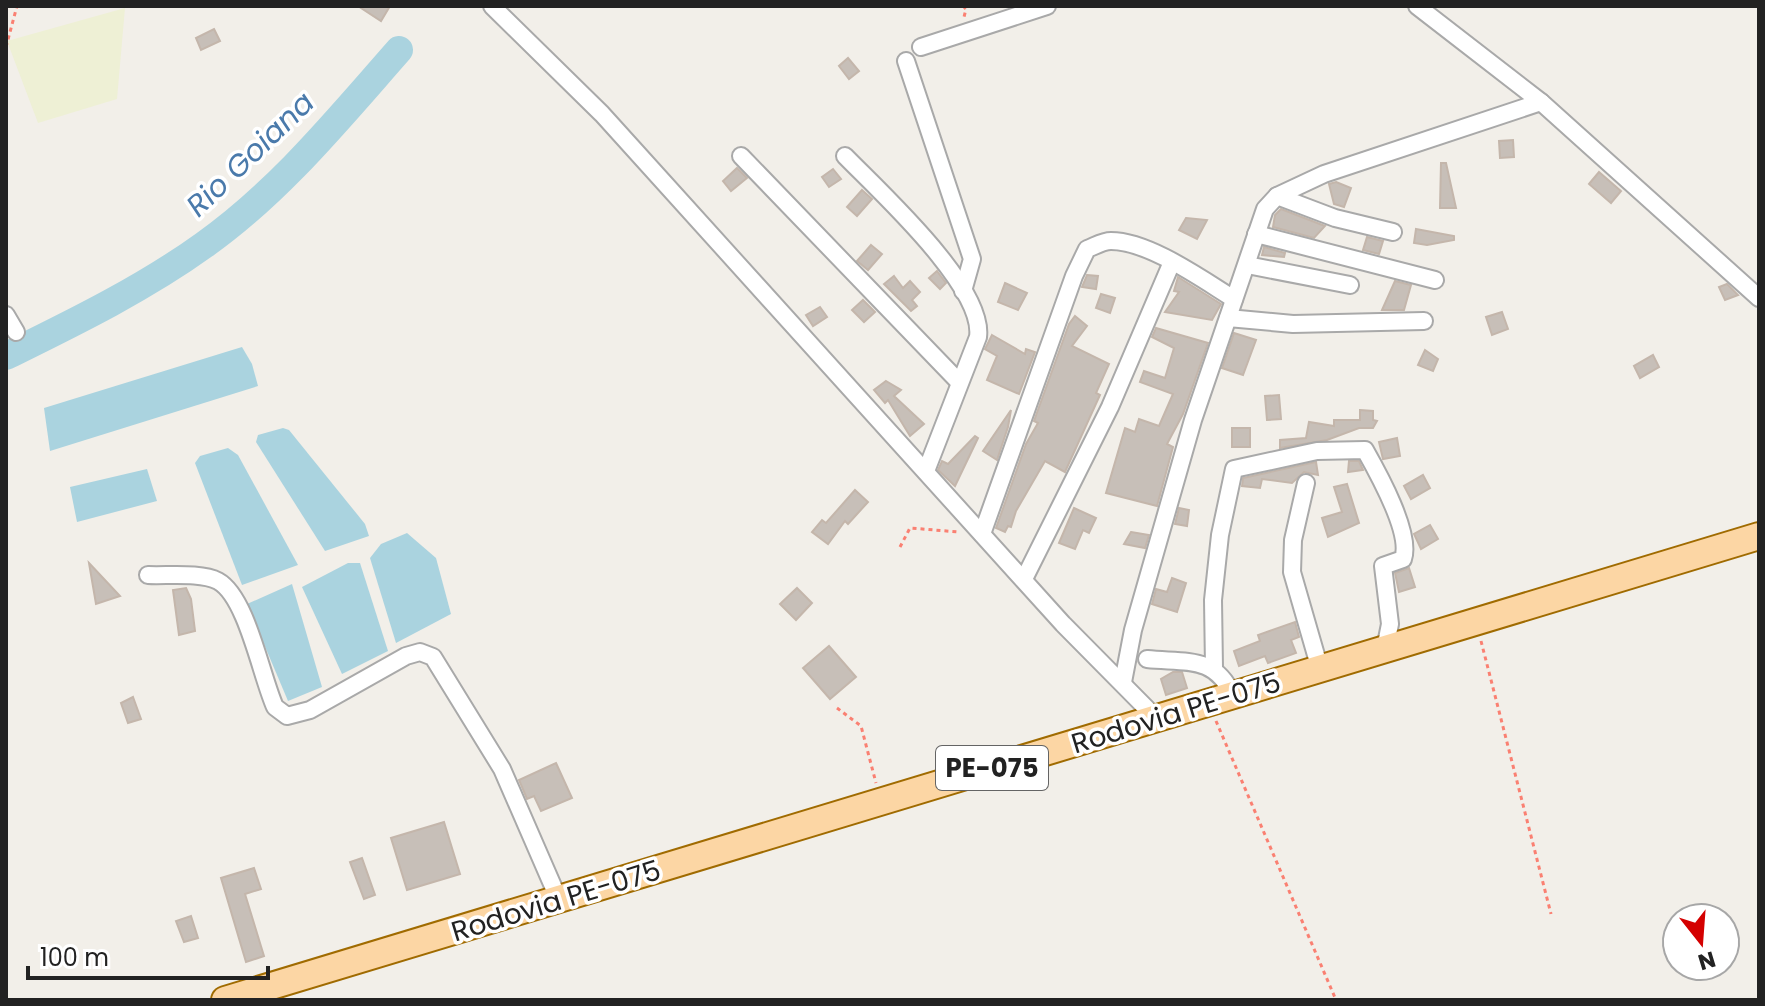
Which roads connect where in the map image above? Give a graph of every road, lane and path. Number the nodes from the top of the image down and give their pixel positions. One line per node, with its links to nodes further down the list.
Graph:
1 (17, 6): 5 (path)
2 (492, 6): 26 (street)
3 (1047, 6): 6 (street)
4 (1417, 6): 8 (street)
5 (6, 47)
6 (921, 47)
7 (906, 61): 18 (street)
8 (1541, 102): 11 (street); 19 (street)
9 (741, 156): 25 (street)
10 (845, 156): 18 (street)
11 (1277, 196): 12 (street); 13 (street)
12 (1393, 232)
13 (1256, 234): 15 (street); 16 (street)
14 (1172, 262): 20 (street); 28 (street); 32 (street)
15 (1247, 265): 17 (street); 20 (street)
16 (1435, 280)
17 (1350, 285)
18 (963, 291): 25 (street)
19 (1759, 298)
20 (1234, 299): 22 (street)
21 (6, 315): 24 (street)
22 (1228, 318): 23 (street); 38 (street)
23 (1424, 321)
24 (16, 332)
25 (958, 381): 26 (street)
26 (926, 471): 28 (street)
27 (1306, 483): 37 (street)
28 (982, 534): 30 (path); 32 (street)
29 (1759, 536): 33 (main road, Rodovia PE-075 / PE-075)
30 (900, 547)
31 (148, 575): 43 (street)
32 (1024, 579): 38 (street)
33 (1476, 622): 34 (main road, Rodovia PE-075 / PE-075); 44 (path)
34 (1385, 649): 36 (street); 37 (main road, Rodovia PE-075 / PE-075)
35 (1147, 659): 36 (street)
36 (1214, 668): 39 (street)
37 (1320, 669): 39 (main road, Rodovia PE-075 / PE-075)
38 (1123, 682): 41 (street)
39 (1220, 699): 41 (main road, Rodovia PE-075 / PE-075); 46 (path)
40 (837, 708): 42 (path)
41 (1156, 718): 42 (main road, Rodovia PE-075 / PE-075)
42 (881, 802): 43 (main road, Rodovia PE-075 / PE-075)
43 (559, 900): 45 (main road, Rodovia PE-075 / PE-075)
44 (1551, 914)
45 (225, 1000)
46 (1336, 1000)

